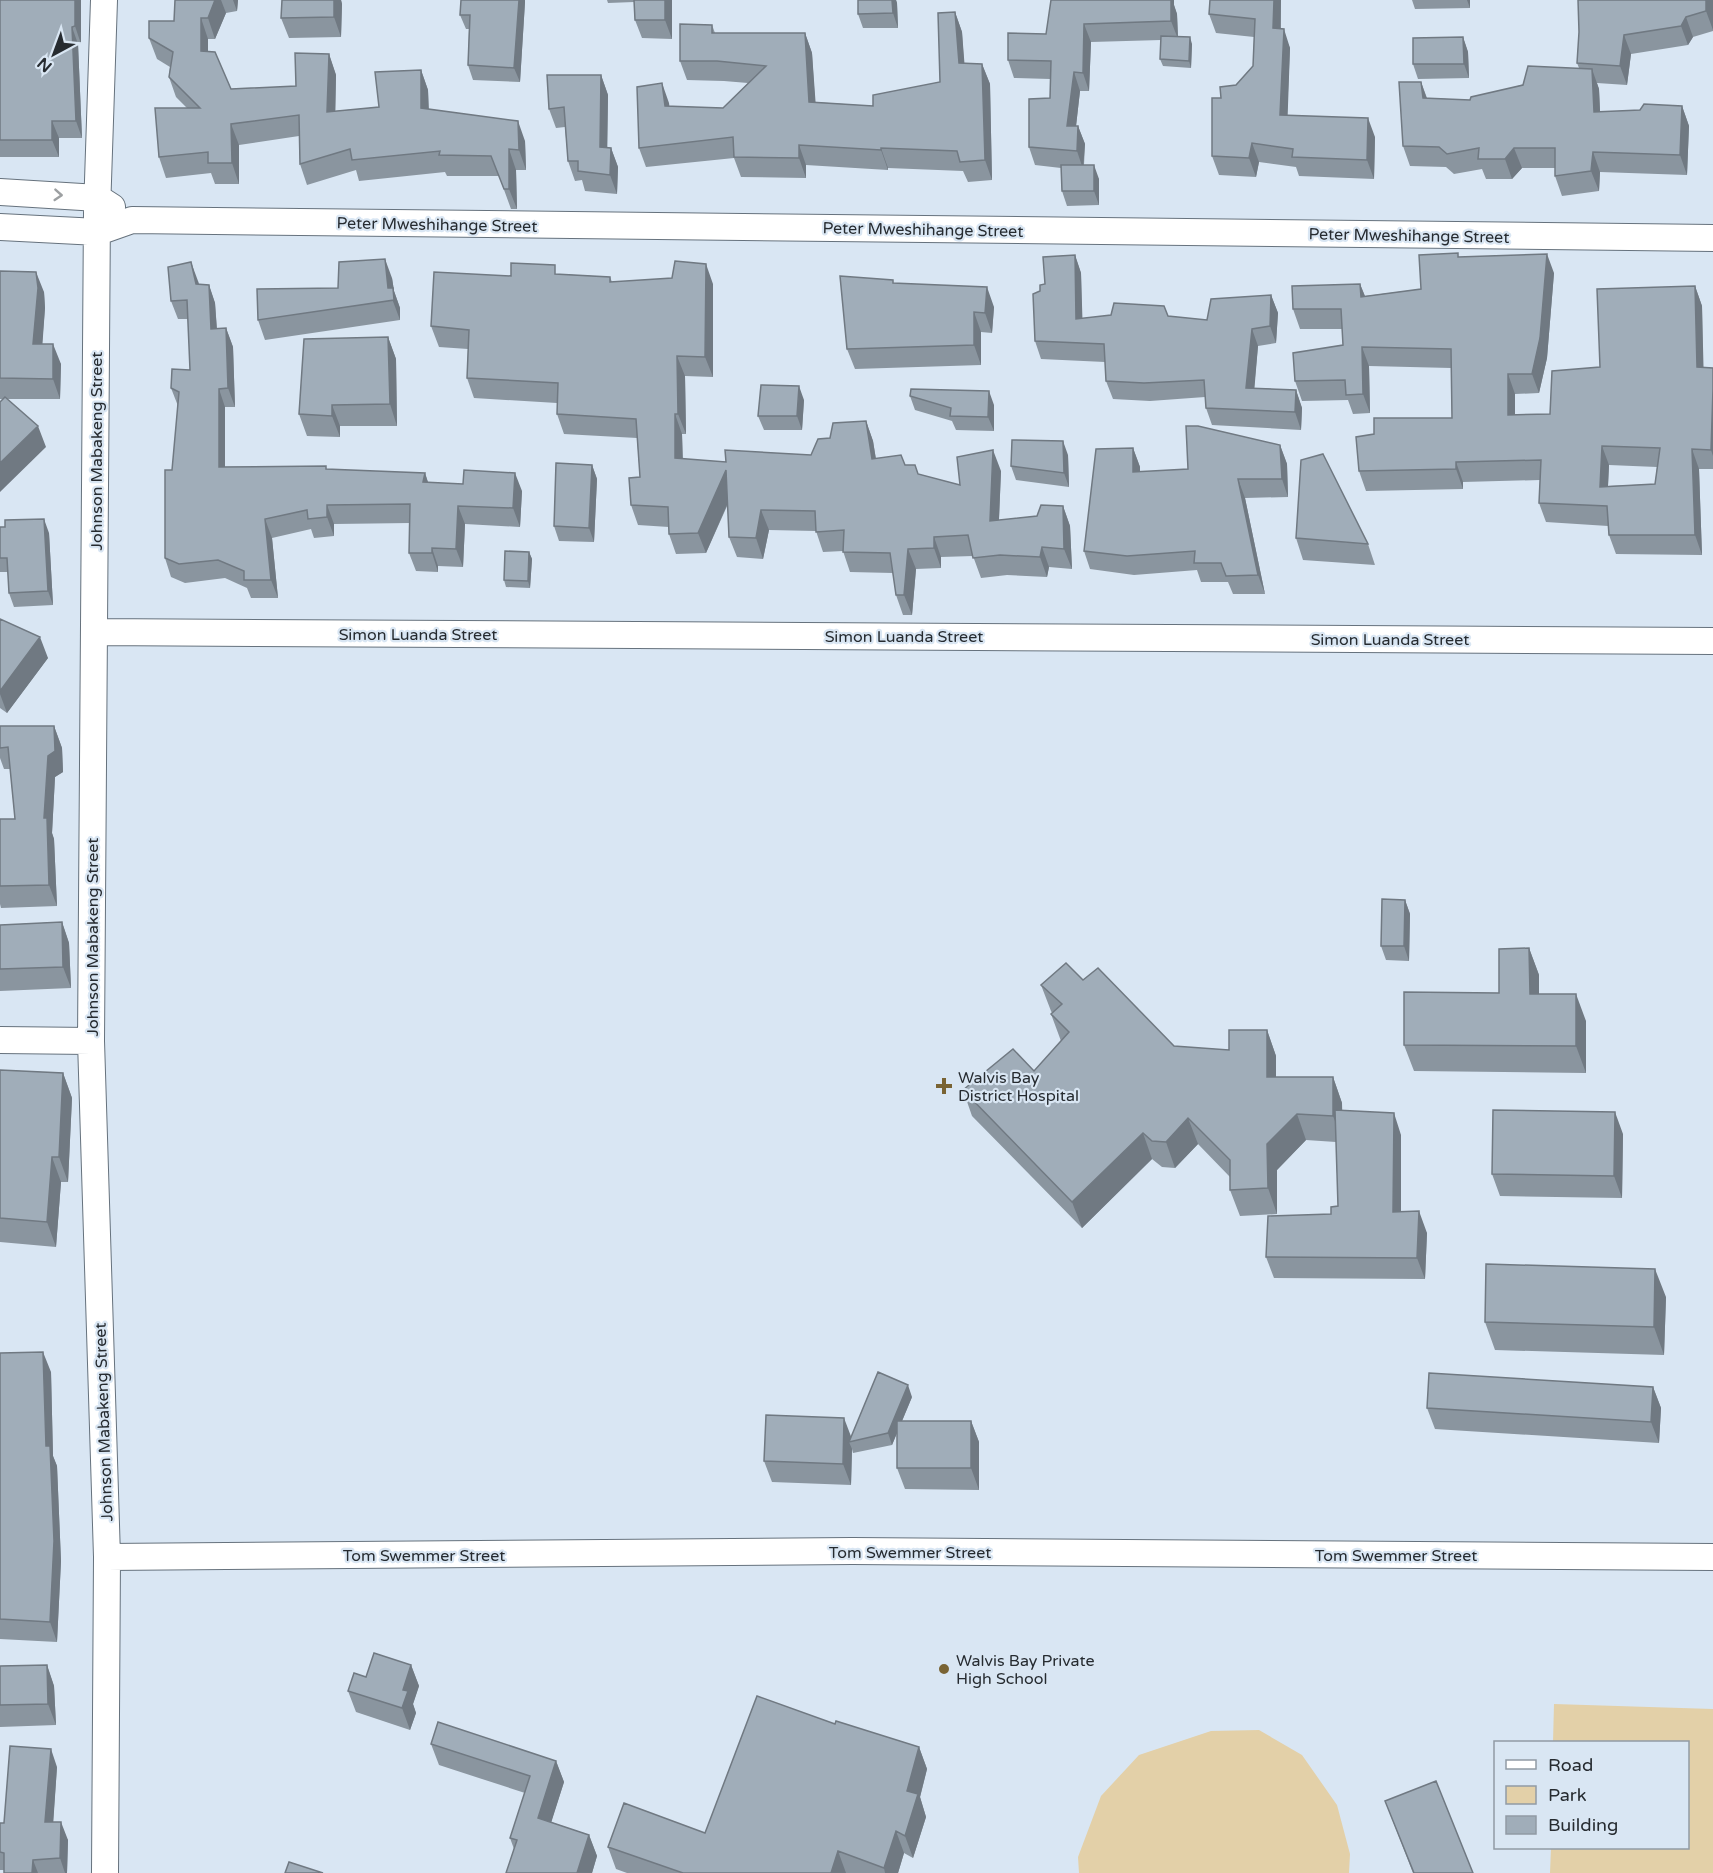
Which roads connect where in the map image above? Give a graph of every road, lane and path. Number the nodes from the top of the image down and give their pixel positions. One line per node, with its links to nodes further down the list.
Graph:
1 (104, 0): 3 (street, Johnson Mabakeng Street)
2 (0, 192): 3 (street, one-way to 3)
3 (98, 198): 4 (street); 6 (street, Johnson Mabakeng Street)
4 (132, 220): 6 (street); 7 (street, Peter Mweshihange Street)
5 (0, 228): 6 (street)
6 (98, 232): 8 (street, Johnson Mabakeng Street)
7 (1713, 238)
8 (94, 632): 9 (street, Simon Luanda Street); 11 (street, Johnson Mabakeng Street)
9 (1713, 641)
10 (0, 1040): 11 (street)
11 (92, 1041): 12 (street, Johnson Mabakeng Street)
12 (107, 1557): 13 (street, Tom Swemmer Street); 14 (street, Johnson Mabakeng Street)
13 (1713, 1557)
14 (105, 1873)

